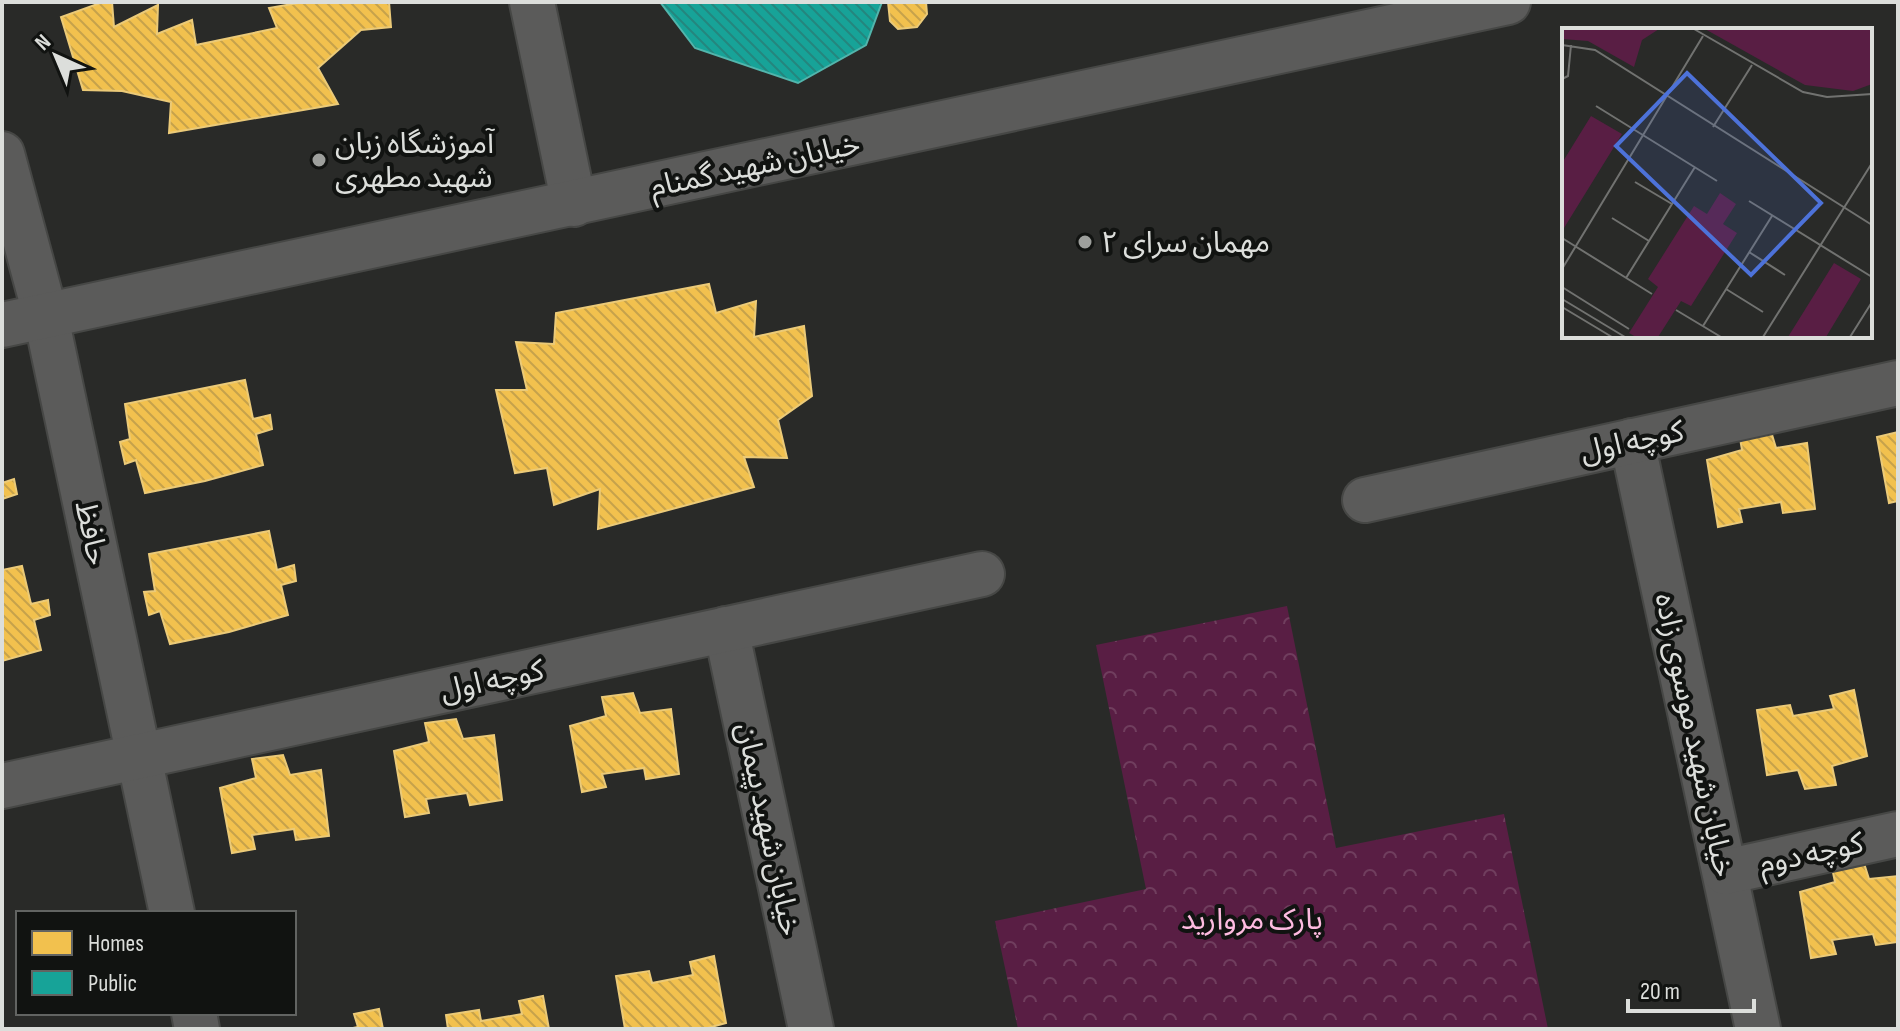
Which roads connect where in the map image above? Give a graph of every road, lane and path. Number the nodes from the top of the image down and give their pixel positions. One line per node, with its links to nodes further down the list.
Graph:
1 (532, 2): 4 (street)
2 (1508, 2): 4 (street, خیابان شهید گمنام)
3 (2, 154): 5 (street, حافظ)
4 (574, 204): 5 (street, خیابان شهید گمنام)
5 (46, 317): 6 (street, خیابان شهید گمنام); 12 (street, حافظ)
6 (2, 325)
7 (1898, 383): 8 (street, کوچه اول)
8 (1632, 441): 9 (street, کوچه اول); 15 (street, خیابان شهید موسوی زاده)
9 (1365, 500)
10 (982, 574): 11 (street, کوچه اول)
11 (726, 629): 12 (street, کوچه اول); 17 (street, خیابان شهید پیمان)
12 (139, 757): 13 (street, کوچه اول); 16 (street, حافظ)
13 (2, 786)
14 (1898, 834): 15 (street, کوچه دوم)
15 (1725, 872): 18 (street, خیابان شهید موسوی زاده)
16 (172, 911)
17 (811, 1029)
18 (1758, 1029)

